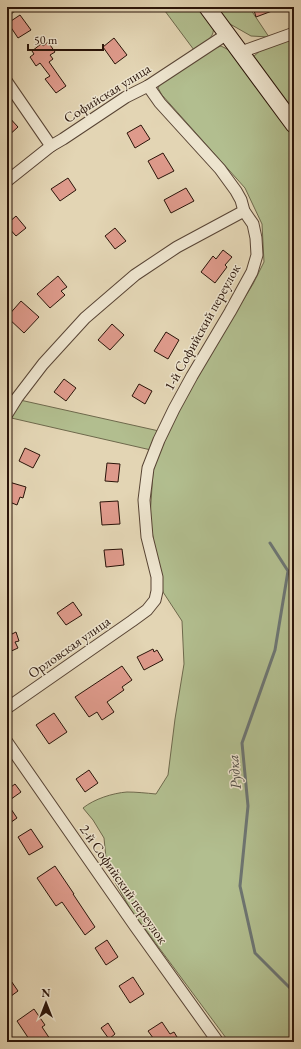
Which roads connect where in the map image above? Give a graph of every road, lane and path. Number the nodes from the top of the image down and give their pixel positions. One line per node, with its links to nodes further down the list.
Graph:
1 (207, 7): 3 (street)
2 (294, 33): 4 (street)
3 (227, 34): 4 (street); 6 (street, Софийская улица)
4 (241, 52): 7 (street)
5 (7, 82): 8 (street)
6 (148, 86): 8 (street, Софийская улица); 10 (street, 1-й Софийский переулок)
7 (294, 125)
8 (51, 146): 9 (street, Софийская улица)
9 (7, 181)
10 (244, 211): 11 (street); 12 (street, 1-й Софийский переулок)
11 (7, 414)
12 (147, 610): 13 (street, Орловская улица)
13 (7, 708)
14 (7, 742): 15 (street, 2-й Софийский переулок)
15 (218, 1042)

